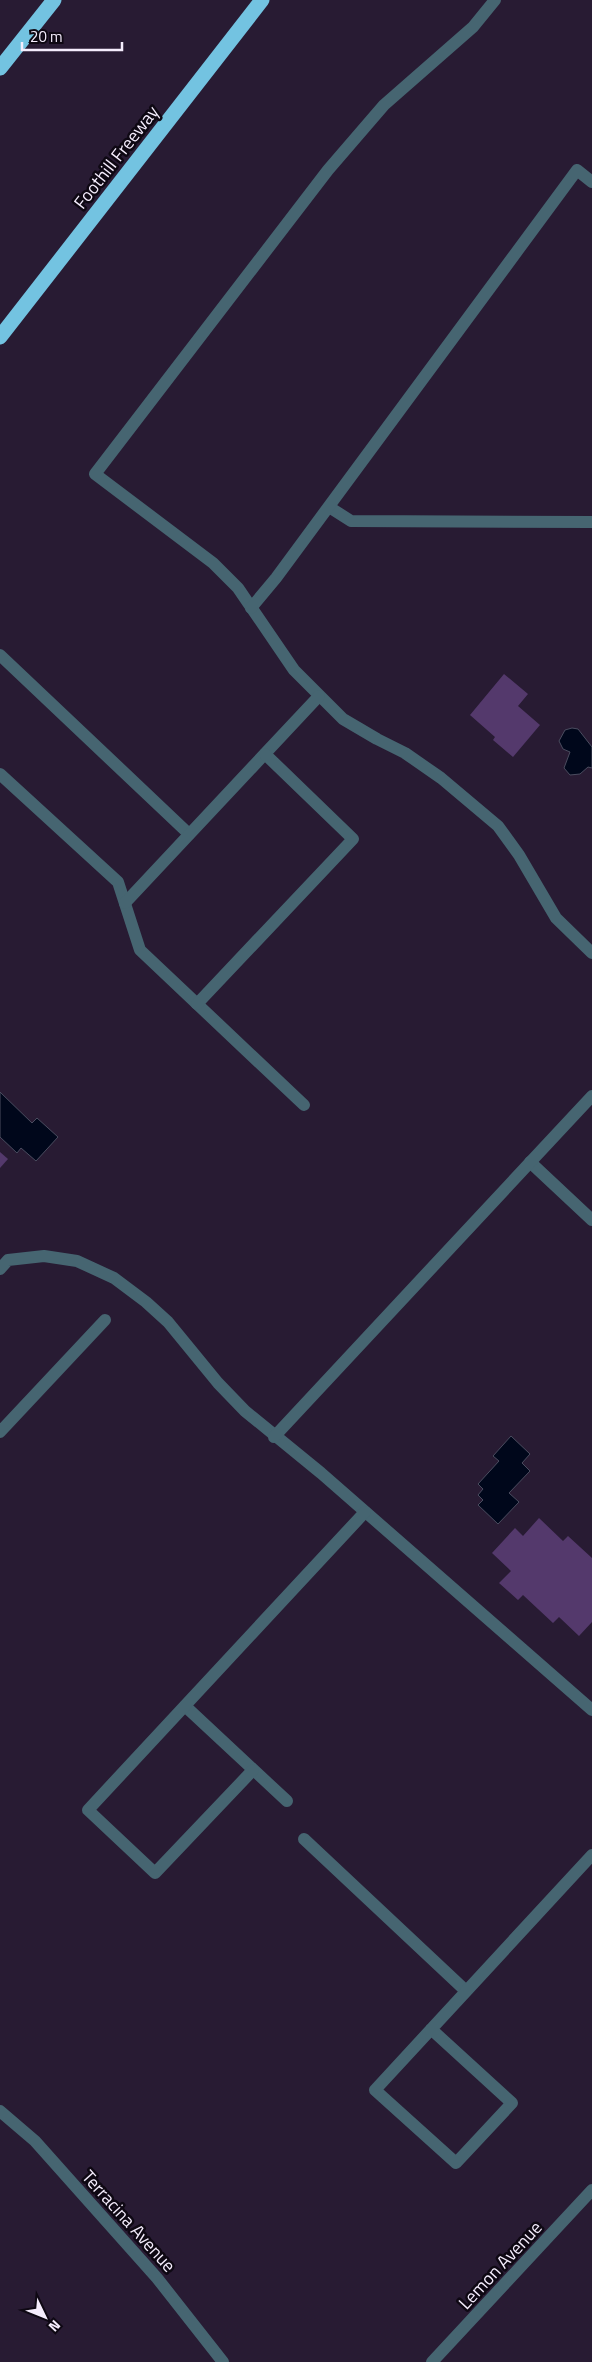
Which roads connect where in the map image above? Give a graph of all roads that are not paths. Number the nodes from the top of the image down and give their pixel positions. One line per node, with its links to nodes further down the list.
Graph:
1 (52, 0): 4 (highway)
2 (262, 0): 6 (highway, Foothill Freeway)
3 (495, 0): 9 (street)
4 (0, 68)
5 (592, 182): 7 (street)
6 (0, 337)
7 (329, 507): 8 (street); 9 (street)
8 (592, 522)
9 (251, 608): 11 (street)
10 (0, 655): 14 (street)
11 (319, 696): 12 (street); 16 (street)
12 (265, 754): 14 (street); 17 (street)
13 (0, 774): 15 (street)
14 (190, 834): 15 (street)
15 (125, 903): 17 (street)
16 (592, 953)
17 (197, 1004): 19 (street)
18 (592, 1096): 20 (street)
19 (304, 1105)
20 (530, 1162): 21 (street); 25 (street)
21 (592, 1220)
22 (0, 1268): 25 (street)
23 (104, 1320): 24 (street)
24 (0, 1432)
25 (274, 1437): 26 (street)
26 (365, 1512): 27 (street); 28 (street)
27 (185, 1706): 29 (street); 29 (street)
28 (592, 1709)
29 (253, 1770): 30 (street)
30 (287, 1801)
31 (304, 1839): 33 (street)
32 (592, 1855): 33 (street)
33 (466, 1990): 34 (street)
34 (432, 2029): 34 (street)
35 (0, 2111): 37 (street, Terracina Avenue)
36 (592, 2190): 38 (street, Lemon Avenue)
37 (222, 2362)
38 (432, 2362)

